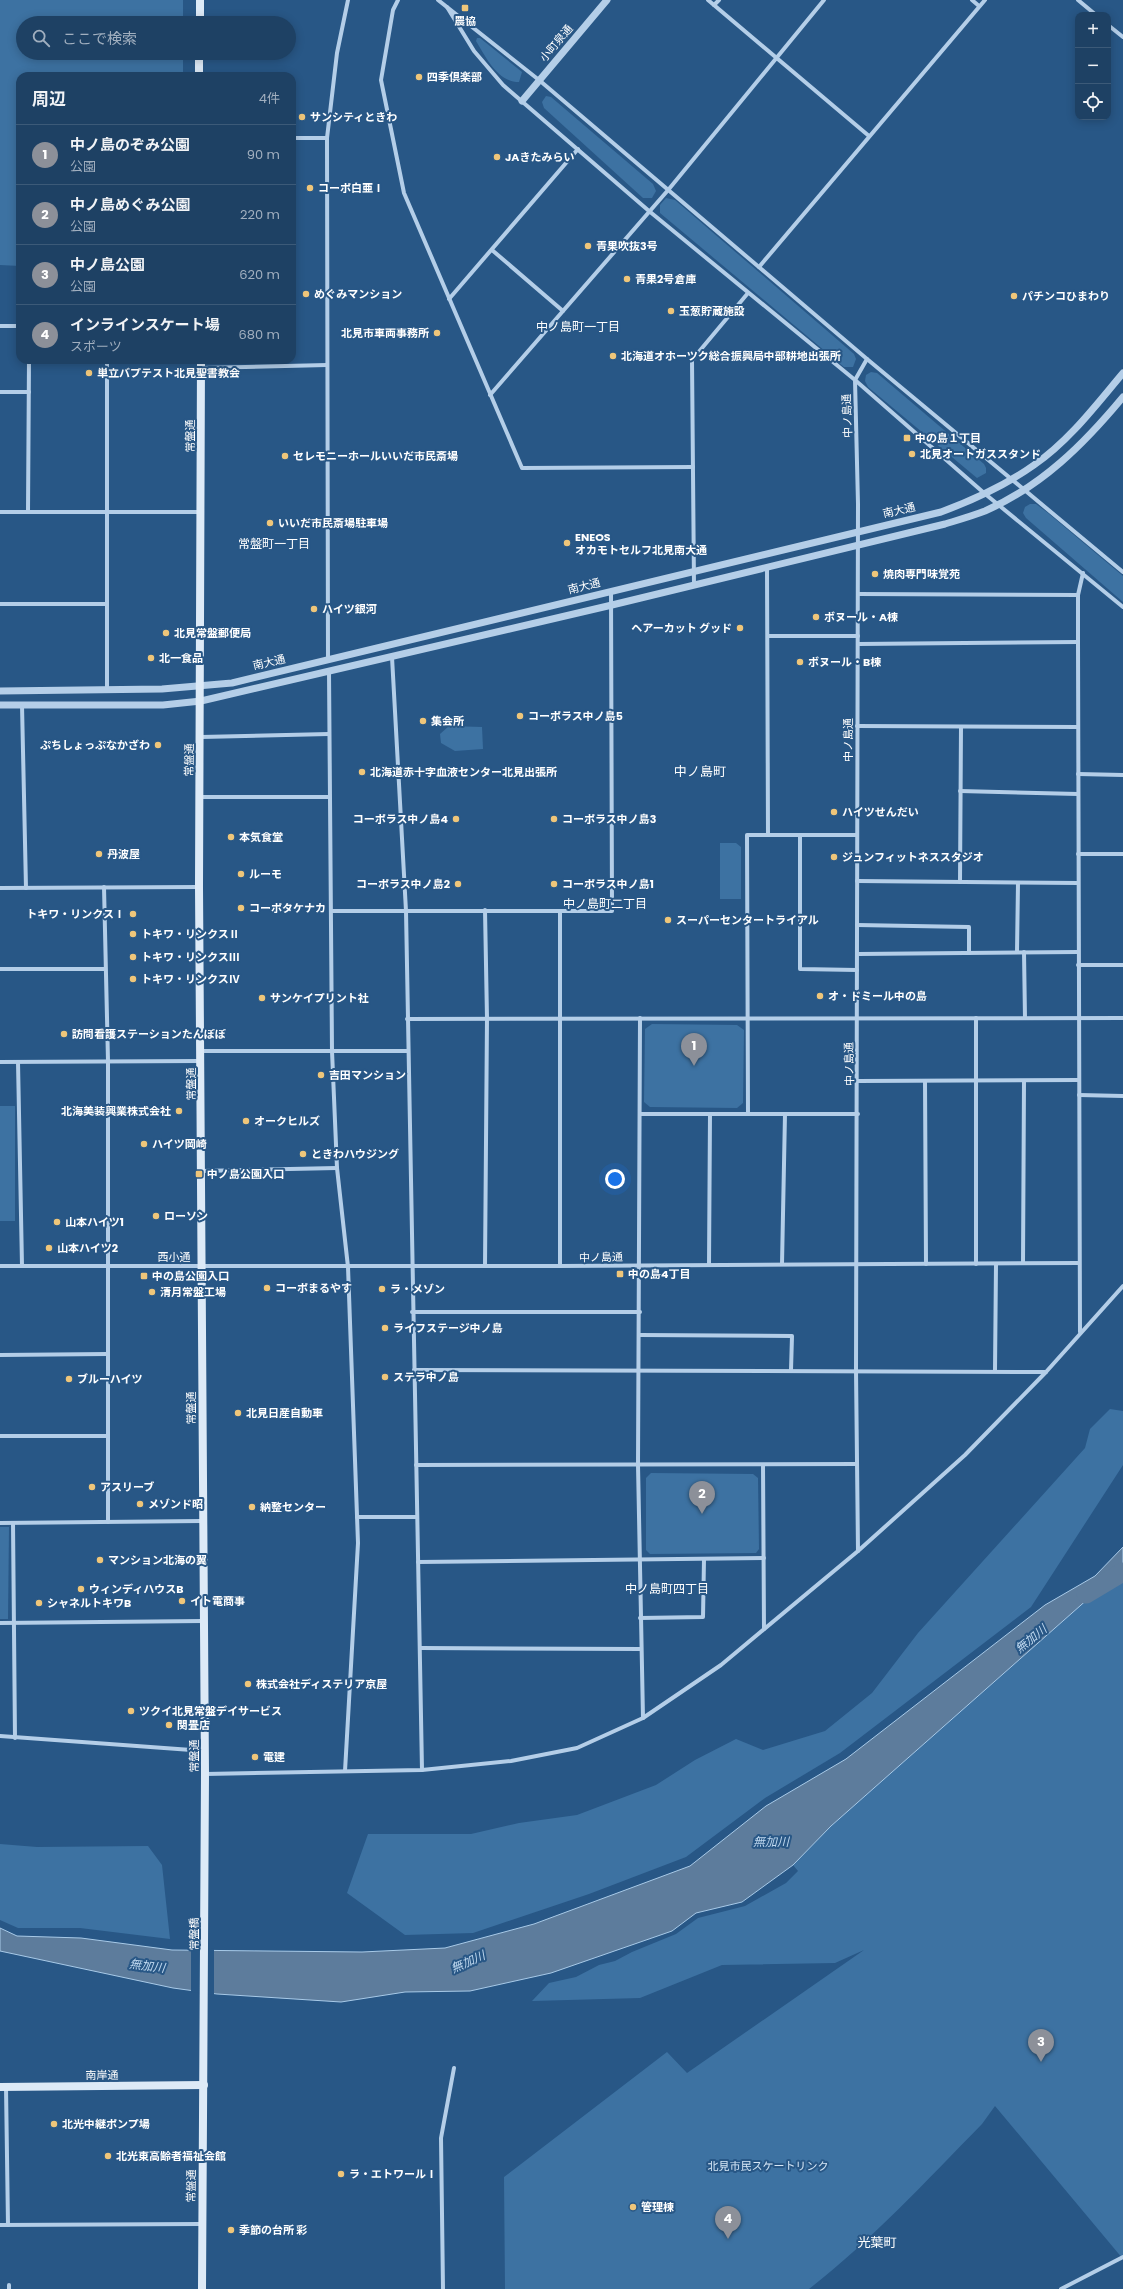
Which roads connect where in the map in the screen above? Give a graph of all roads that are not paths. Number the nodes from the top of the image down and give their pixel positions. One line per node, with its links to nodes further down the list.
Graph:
1 (200, 0): 16 (main road)
2 (348, 0): 26 (street)
3 (398, 0): 33 (street)
4 (438, 0): 14 (street)
5 (607, 0): 22 (street, 小町泉通)
6 (708, 0): 12 (street)
7 (719, 0): 12 (street)
8 (824, 0): 19 (street)
9 (972, 0): 13 (street)
10 (984, 0): 13 (street)
11 (1078, 0): 15 (street)
12 (714, 5): 19 (street)
13 (979, 6): 24 (street)
14 (447, 7): 22 (street); 23 (street)
15 (1092, 12)
16 (200, 16)
17 (1111, 27): 18 (street)
18 (1123, 37)
19 (776, 58): 24 (street); 28 (street)
20 (199, 60): 21 (main road)
21 (199, 72)
22 (539, 80): 23 (street, 小町泉通); 28 (street)
23 (522, 101): 27 (street)
24 (869, 136): 31 (street)
25 (296, 138): 26 (street)
26 (327, 138): 41 (street)
27 (578, 149): 29 (street); 30 (street)
28 (669, 189): 29 (street); 31 (street)
29 (649, 211): 32 (street); 34 (street)
30 (492, 250): 33 (street); 34 (street)
31 (759, 267): 37 (street)
32 (748, 293): 43 (street); 48 (street)
33 (449, 299): 46 (street)
34 (563, 311): 46 (street)
35 (0, 326): 36 (street)
36 (16, 326)
37 (866, 359): 43 (street, 中ノ島通); 49 (street)
38 (29, 364): 45 (street)
39 (107, 364): 55 (street)
40 (201, 364): 41 (street); 56 (main road, 常盤通)
41 (328, 365): 76 (street)
42 (1123, 373): 49 (street, 南大通)
43 (855, 380): 51 (street); 57 (street, 中ノ島通)
44 (0, 392): 45 (street)
45 (29, 392): 54 (street)
46 (490, 395): 48 (street)
47 (1123, 397): 50 (street)
48 (693, 466): 60 (street)
49 (1012, 478): 50 (street); 51 (street, 南大通)
50 (1024, 489): 52 (street); 61 (street)
51 (984, 493): 52 (street); 57 (street, 南大通)
52 (998, 504): 58 (street); 62 (street)
53 (0, 512): 54 (street)
54 (28, 512): 55 (street)
55 (107, 512): 56 (street); 68 (street)
56 (201, 512): 78 (main road, 常盤通)
57 (857, 531): 58 (street, 中ノ島通); 60 (street, 南大通)
58 (856, 545): 59 (street); 65 (street, 中ノ島通)
59 (767, 568): 63 (street); 71 (street)
60 (693, 572): 63 (street); 64 (street, 南大通)
61 (1123, 572)
62 (1083, 573): 66 (street); 70 (street)
63 (694, 585): 69 (street)
64 (611, 591): 69 (street); 76 (street, 南大通)
65 (858, 594): 66 (street); 72 (street, 中ノ島通)
66 (1078, 595): 73 (street)
67 (0, 604): 68 (street)
68 (107, 604): 79 (street)
69 (612, 605): 75 (street); 111 (street)
70 (1123, 607)
71 (768, 636): 72 (street); 95 (street)
72 (858, 636): 74 (street, 中ノ島通)
73 (1078, 642): 74 (street); 86 (street)
74 (858, 644): 84 (street, 中ノ島通)
75 (392, 657): 77 (street); 110 (street)
76 (328, 659): 78 (street, 南大通)
77 (329, 672): 81 (street); 87 (street)
78 (201, 686): 79 (street, 南大通); 81 (main road, 常盤通)
79 (107, 689): 80 (street, 南大通)
80 (0, 691)
81 (201, 701): 83 (street); 88 (main road, 常盤通)
82 (0, 705): 83 (street)
83 (22, 705): 106 (street)
84 (857, 726): 85 (street); 97 (street, 中ノ島通)
85 (961, 727): 86 (street); 91 (street)
86 (1078, 727): 89 (street)
87 (329, 734): 88 (street); 93 (street)
88 (201, 737): 94 (main road, 常盤通)
89 (1078, 774): 90 (street); 92 (street)
90 (1123, 775)
91 (960, 791): 92 (street); 101 (street)
92 (1078, 794): 98 (street)
93 (330, 796): 94 (street); 109 (street)
94 (200, 797): 104 (main road, 常盤通)
95 (768, 835): 96 (street); 123 (street)
96 (800, 835): 97 (street); 122 (street)
97 (857, 835): 100 (street, 中ノ島通)
98 (1078, 854): 99 (street); 103 (street)
99 (1123, 854)
100 (857, 881): 101 (street); 112 (street, 中ノ島通)
101 (960, 882): 102 (street)
102 (1018, 883): 103 (street); 113 (street)
103 (1078, 883): 115 (street)
104 (199, 887): 107 (street); 133 (main road, 常盤通)
105 (0, 888): 106 (street)
106 (26, 888): 107 (street)
107 (104, 888): 121 (street)
108 (484, 910): 110 (street); 111 (street); 124 (street)
109 (331, 911): 110 (street); 134 (street)
110 (406, 911): 132 (street)
111 (560, 911): 125 (street)
112 (858, 925): 116 (street); 117 (street, 中ノ島通)
113 (1017, 952): 114 (street); 116 (street)
114 (1024, 952): 115 (street); 129 (street)
115 (1078, 952): 118 (street)
116 (969, 953): 117 (street)
117 (858, 954): 122 (street, 中ノ島通)
118 (1078, 965): 119 (street); 130 (street)
119 (1123, 965)
120 (0, 969): 121 (street)
121 (106, 969): 136 (street)
122 (857, 970): 127 (street, 中ノ島通)
123 (749, 1017): 126 (street); 127 (street); 149 (street)
124 (486, 1018): 125 (street); 132 (street); 165 (street)
125 (560, 1018): 126 (street); 166 (street)
126 (640, 1018): 147 (street)
127 (857, 1018): 128 (street); 141 (street, 中ノ島通)
128 (976, 1018): 129 (street); 143 (street)
129 (1025, 1018): 130 (street)
130 (1079, 1018): 131 (street); 140 (street)
131 (1123, 1018)
132 (407, 1019): 135 (street)
133 (202, 1051): 134 (street); 137 (main road, 常盤通)
134 (332, 1051): 135 (street); 152 (street)
135 (408, 1051): 170 (street)
136 (108, 1061): 137 (street); 139 (street); 168 (street)
137 (202, 1061): 153 (main road, 常盤通)
138 (0, 1062): 139 (street)
139 (18, 1062): 163 (street)
140 (1079, 1080): 144 (street); 145 (street)
141 (858, 1081): 142 (street); 151 (street, 中ノ島通)
142 (925, 1081): 143 (street); 157 (street)
143 (976, 1081): 144 (street); 158 (street)
144 (1024, 1081): 160 (street)
145 (1079, 1095): 146 (street); 154 (street)
146 (1123, 1096)
147 (640, 1114): 148 (street); 167 (street)
148 (710, 1114): 149 (street); 161 (street)
149 (748, 1114): 150 (street)
150 (785, 1114): 151 (street); 155 (street)
151 (858, 1114): 156 (street, 中ノ島通)
152 (337, 1168): 153 (street); 169 (street)
153 (202, 1171): 164 (main road, 常盤通)
154 (1079, 1263): 160 (street); 174 (street)
155 (782, 1264): 156 (street, 中ノ島通); 161 (street, 中ノ島通)
156 (857, 1264): 157 (street); 181 (street)
157 (926, 1264): 158 (street)
158 (976, 1264): 159 (street)
159 (996, 1264): 160 (street); 182 (street)
160 (1023, 1264)
161 (709, 1265): 167 (street, 中ノ島通)
162 (0, 1266): 163 (street, 西小通)
163 (22, 1266): 168 (street, 西小通)
164 (201, 1266): 168 (street, 西小通); 169 (street, 西小通); 192 (main road, 常盤通)
165 (485, 1266): 166 (street, 中ノ島通); 170 (street, 中ノ島通)
166 (560, 1266): 167 (street, 中ノ島通)
167 (640, 1266): 173 (street)
168 (108, 1267): 176 (street)
169 (348, 1267): 170 (street, 中ノ島通); 191 (street)
170 (411, 1267): 172 (street)
171 (1123, 1286): 174 (street)
172 (412, 1312): 173 (street); 178 (street)
173 (640, 1312): 175 (street)
174 (1080, 1332): 183 (street)
175 (640, 1335): 179 (street); 180 (street)
176 (108, 1354): 177 (street); 185 (street)
177 (0, 1355)
178 (414, 1370): 179 (street); 187 (street)
179 (640, 1370): 180 (street); 188 (street)
180 (791, 1370): 181 (street)
181 (856, 1370): 182 (street); 186 (street)
182 (995, 1371): 183 (street)
183 (1046, 1372): 196 (street)
184 (0, 1436): 185 (street)
185 (108, 1436): 193 (street)
186 (857, 1464): 189 (street); 196 (street)
187 (416, 1465): 188 (street); 190 (street)
188 (638, 1465): 189 (street); 198 (street)
189 (763, 1465): 197 (street)
190 (417, 1516): 191 (street); 200 (street)
191 (357, 1517): 213 (street)
192 (202, 1521): 193 (street); 202 (main road, 常盤通)
193 (108, 1522): 195 (street)
194 (0, 1523): 195 (street)
195 (13, 1523): 204 (street)
196 (858, 1551): 205 (street)
197 (764, 1558): 199 (street); 205 (street)
198 (639, 1559): 199 (street); 200 (street); 201 (street)
199 (704, 1559): 201 (street)
200 (418, 1562): 206 (street)
201 (640, 1618): 207 (street)
202 (204, 1621): 204 (street); 211 (main road, 常盤通)
203 (0, 1623): 204 (street)
204 (14, 1623): 210 (street)
205 (764, 1629): 208 (street)
206 (421, 1648): 207 (street); 212 (street)
207 (641, 1649): 208 (street)
208 (643, 1718): 212 (street)
209 (0, 1736): 210 (street)
210 (15, 1738): 211 (street)
211 (205, 1751): 214 (main road, 常盤通)
212 (422, 1770): 213 (street)
213 (345, 1771): 214 (street)
214 (205, 1774): 215 (main road, 常盤通)
215 (205, 1808): 216 (main road, 常盤橋)
216 (204, 2059): 218 (main road, 常盤通)
217 (454, 2068): 225 (street)
218 (204, 2084): 219 (main road, 南岸通); 220 (main road, 常盤通)
219 (3, 2087): 222 (street)
220 (201, 2224): 222 (street); 224 (main road, 常盤通)
221 (0, 2225): 222 (street)
222 (8, 2225)
223 (1123, 2256): 226 (street)
224 (202, 2289)
225 (443, 2289)
226 (1061, 2289)

